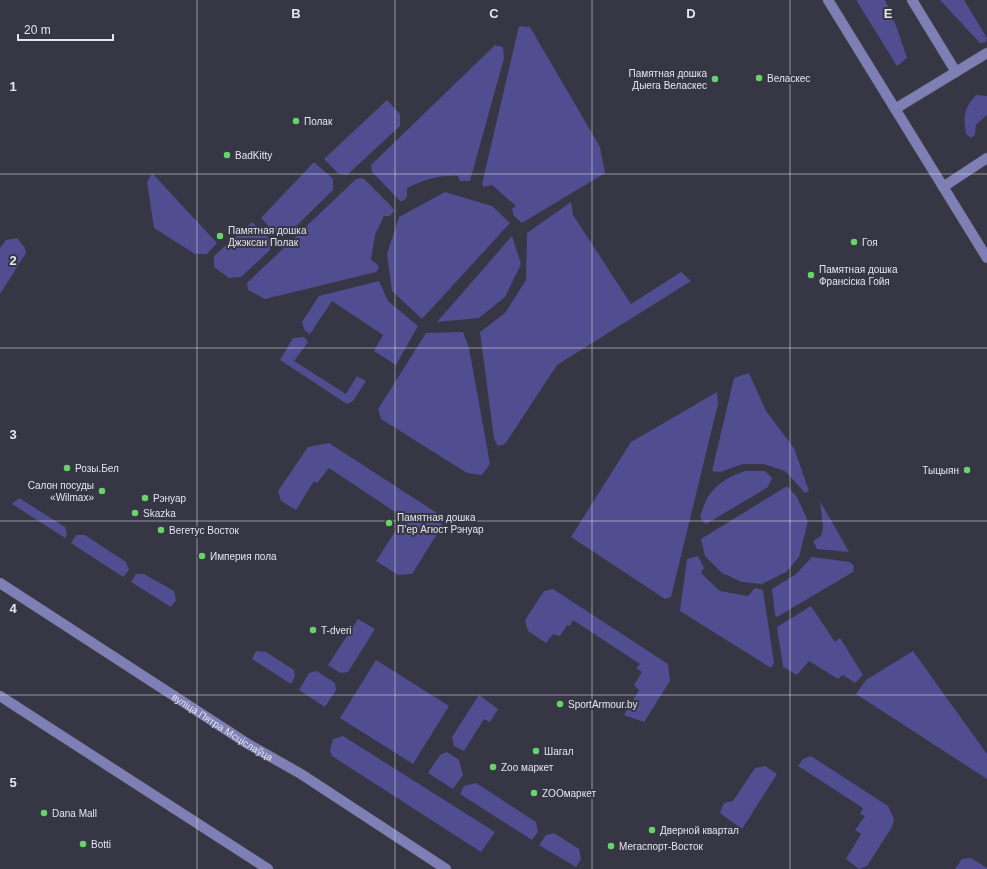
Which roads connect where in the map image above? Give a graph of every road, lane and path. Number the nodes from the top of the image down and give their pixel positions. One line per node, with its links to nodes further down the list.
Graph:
1 (912, 0): 4 (street)
2 (832, 1): 5 (street)
3 (987, 53): 4 (street)
4 (956, 72): 5 (street)
5 (895, 109): 7 (street)
6 (987, 158): 7 (street)
7 (943, 187): 8 (street)
8 (984, 246): 9 (street)
9 (987, 258)
10 (0, 583): 13 (street, вуліца Пятра Мсціслаўца)
11 (0, 696): 12 (street)
12 (268, 869)
13 (446, 869)

